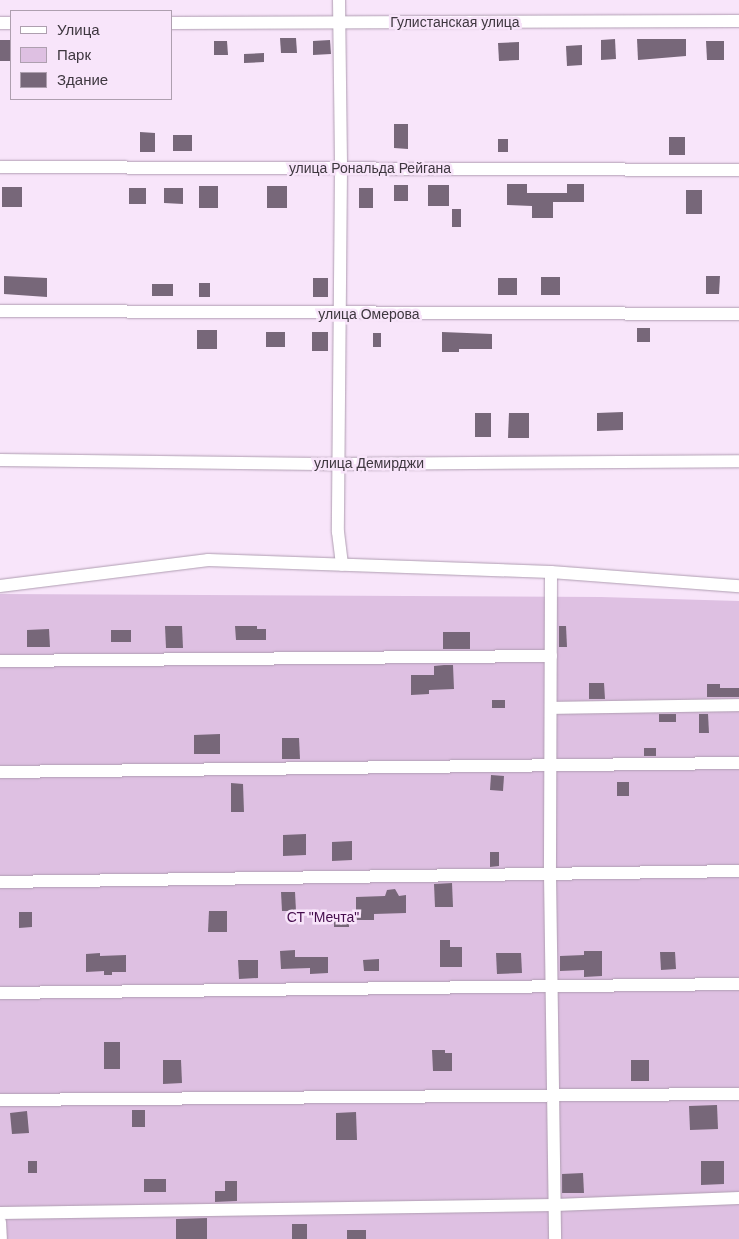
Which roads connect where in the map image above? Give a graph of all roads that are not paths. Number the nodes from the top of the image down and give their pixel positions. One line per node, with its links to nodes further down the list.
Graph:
1 (339, 0): 3 (street)
2 (739, 21): 3 (street, Гулистанская улица)
3 (339, 22): 4 (street, Гулистанская улица); 6 (street)
4 (172, 23)
5 (0, 167): 6 (street, улица Рональда Рейгана)
6 (341, 168): 7 (street, улица Рональда Рейгана); 9 (street)
7 (739, 170)
8 (0, 311): 9 (street, улица Омерова)
9 (340, 314): 10 (street, улица Омерова); 13 (street)
10 (739, 314)
11 (0, 460): 13 (street, улица Демирджи)
12 (739, 461): 13 (street, улица Демирджи)
13 (340, 464): 14 (street)
14 (342, 565): 15 (street); 16 (street)
15 (551, 572): 17 (street); 18 (street)
16 (0, 586)
17 (739, 586)
18 (551, 656): 19 (street); 21 (street)
19 (0, 661)
20 (739, 705): 21 (street)
21 (550, 708): 23 (street)
22 (739, 763): 23 (street)
23 (550, 765): 24 (street); 26 (street)
24 (0, 772)
25 (739, 871): 26 (street)
26 (550, 874): 27 (street); 29 (street)
27 (0, 882)
28 (739, 984): 29 (street)
29 (552, 987): 30 (street); 32 (street)
30 (0, 993)
31 (739, 1094): 32 (street)
32 (553, 1097): 33 (street); 35 (street)
33 (0, 1100)
34 (739, 1198): 35 (street)
35 (555, 1205): 36 (street); 39 (street)
36 (0, 1213)
37 (0, 1222): 38 (street)
38 (1, 1239)
39 (555, 1239)

